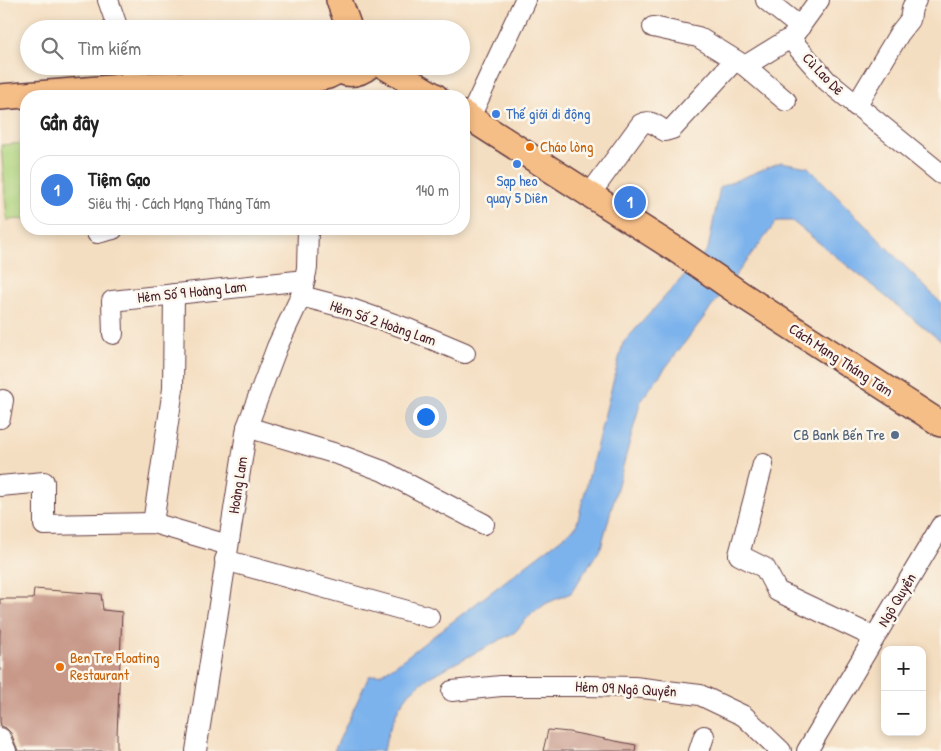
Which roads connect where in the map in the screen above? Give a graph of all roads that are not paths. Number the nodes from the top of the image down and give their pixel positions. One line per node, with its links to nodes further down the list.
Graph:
1 (108, 0): 7 (street)
2 (339, 0): 8 (main road)
3 (525, 0): 22 (street)
4 (766, 0): 10 (street)
5 (819, 0): 10 (street)
6 (916, 0): 21 (street)
7 (115, 20)
8 (346, 20)
9 (653, 27): 11 (street)
10 (795, 34): 11 (street, Cù Lao Dê); 21 (street, Cù Lao Dê)
11 (740, 63): 20 (street); 25 (street, Cù Lao Dê)
12 (329, 75): 15 (main road)
13 (399, 75): 17 (main road)
14 (132, 76): 15 (main road); 16 (main road)
15 (310, 88)
16 (99, 90)
17 (425, 90)
18 (20, 97): 19 (main road)
19 (0, 98)
20 (786, 101)
21 (856, 106): 24 (street, Cù Lao Dê)
22 (470, 109)
23 (470, 117): 25 (main road)
24 (941, 174)
25 (590, 194): 31 (main road, Cách Mạng Tháng Tám)
26 (308, 235): 27 (street, Hoàng Lam)
27 (303, 288): 28 (street, Hẻm Số 9 Hoàng Lam); 30 (street, Hẻm Số 2 Hoàng Lam); 32 (street, Hoàng Lam)
28 (174, 294): 29 (street, Hẻm Số 9 Hoàng Lam); 35 (street)
29 (113, 334)
30 (465, 353)
31 (941, 424)
32 (247, 427): 36 (street); 38 (street, Hoàng Lam)
33 (763, 464): 40 (street)
34 (0, 486): 35 (street)
35 (153, 523): 38 (street)
36 (484, 524)
37 (941, 526): 40 (street, Ngô Quyền)
38 (227, 553): 39 (street); 44 (street, Hoàng Lam)
39 (429, 617)
40 (874, 637): 46 (street, Ngô Quyền)
41 (452, 691): 45 (street, Hẻm 09 Ngô Quyền)
42 (0, 738): 43 (street)
43 (6, 751)
44 (196, 751)
45 (780, 751)
46 (807, 751)

